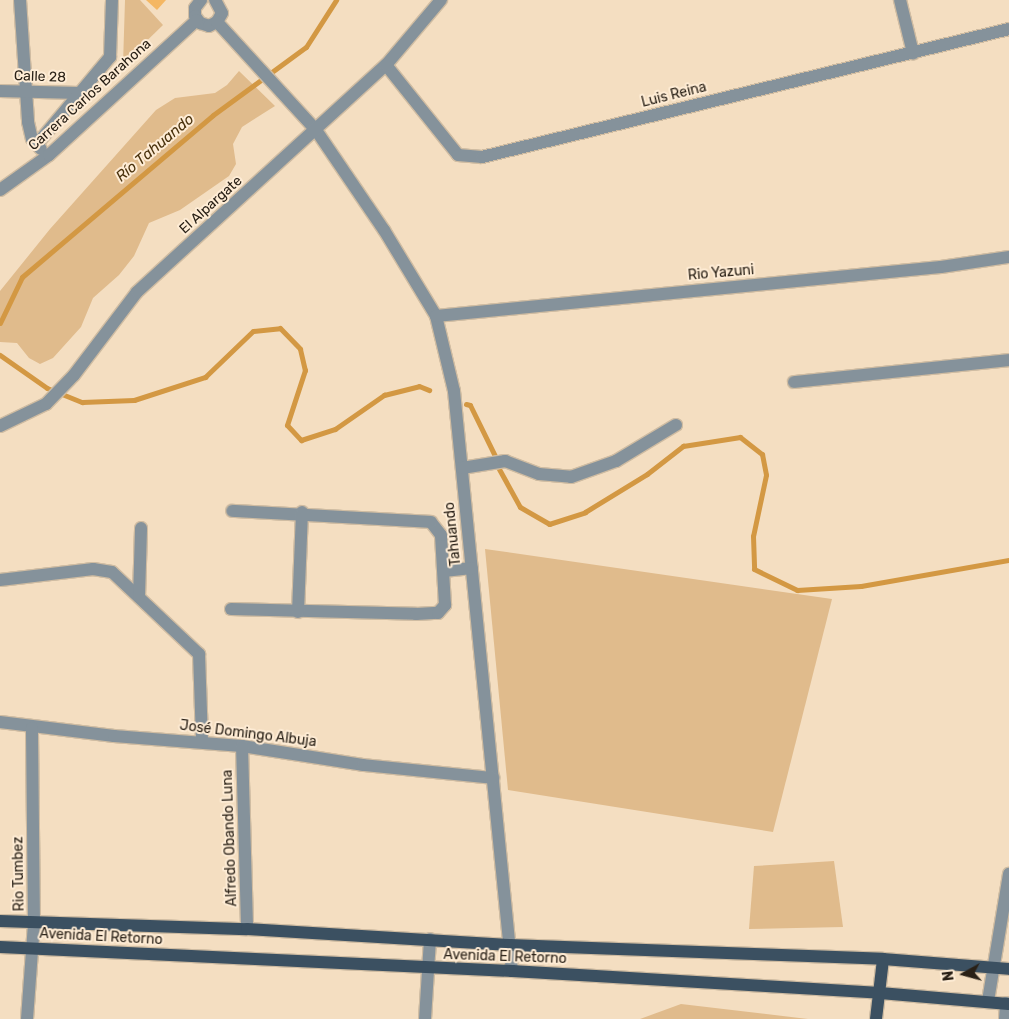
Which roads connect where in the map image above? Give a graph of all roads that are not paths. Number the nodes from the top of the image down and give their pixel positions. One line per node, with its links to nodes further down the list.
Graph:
1 (20, 0): 13 (street)
2 (112, 0): 14 (street)
3 (201, 0): 7 (street)
4 (215, 0): 8 (street)
5 (441, 0): 11 (street, El Alpargate)
6 (900, 0): 10 (street)
7 (197, 20): 8 (street); 17 (street, Carrera Carlos Barahona)
8 (218, 22): 15 (street, Tahuando)
9 (1009, 29): 10 (street, Luis Reina)
10 (913, 53): 11 (street, Luis Reina)
11 (386, 65): 15 (street, El Alpargate)
12 (0, 90): 13 (street, Calle 28)
13 (24, 91): 14 (street, Calle 28); 16 (street)
14 (79, 93): 16 (street)
15 (316, 130): 20 (street, Tahuando); 23 (street, El Alpargate)
16 (37, 144): 17 (street)
17 (49, 155): 18 (street, Carrera Carlos Barahona)
18 (0, 190)
19 (1009, 257): 20 (street, Rio Yazuni)
20 (436, 316): 25 (street, Tahuando)
21 (1009, 360): 22 (street)
22 (794, 382)
23 (0, 426)
24 (676, 426): 25 (street)
25 (462, 468): 29 (street, Tahuando)
26 (232, 511): 27 (street)
27 (302, 512): 30 (street); 34 (street)
28 (141, 528): 32 (street)
29 (472, 568): 30 (street); 39 (street, Tahuando)
30 (444, 571): 34 (street)
31 (0, 580): 32 (street)
32 (139, 597): 37 (street)
33 (231, 609): 34 (street)
34 (298, 612)
35 (0, 722): 36 (street, José Domingo Albuja)
36 (32, 728): 37 (street, José Domingo Albuja); 42 (street, Rio Tumbez)
37 (202, 742): 38 (street, José Domingo Albuja)
38 (242, 746): 39 (street, José Domingo Albuja); 43 (street, Alfredo Obando Luna)
39 (493, 778): 45 (street, Tahuando)
40 (1009, 874): 49 (street)
41 (0, 921): 42 (main road, Avenida El Retorno)
42 (34, 922): 43 (main road, Avenida El Retorno); 47 (street, Rio Tumbez)
43 (247, 929): 44 (main road, Avenida El Retorno)
44 (430, 938): 45 (main road, Avenida El Retorno); 50 (street)
45 (510, 946): 48 (main road, Avenida El Retorno); 52 (street, Tahuando)
46 (0, 947): 47 (main road, Avenida El Retorno)
47 (31, 948): 50 (main road, Avenida El Retorno); 56 (street, Rio Tumbez)
48 (883, 959): 49 (main road, Avenida El Retorno); 53 (main road)
49 (992, 967): 51 (main road, Avenida El Retorno); 54 (street)
50 (427, 970): 52 (main road, Avenida El Retorno); 57 (street)
51 (1009, 970)
52 (512, 971): 53 (main road, Avenida El Retorno)
53 (880, 993): 54 (main road, Avenida El Retorno); 58 (main road)
54 (988, 1001): 55 (main road, Avenida El Retorno)
55 (1008, 1003): 59 (street)
56 (27, 1019)
57 (425, 1019)
58 (876, 1019)
59 (1004, 1019)

